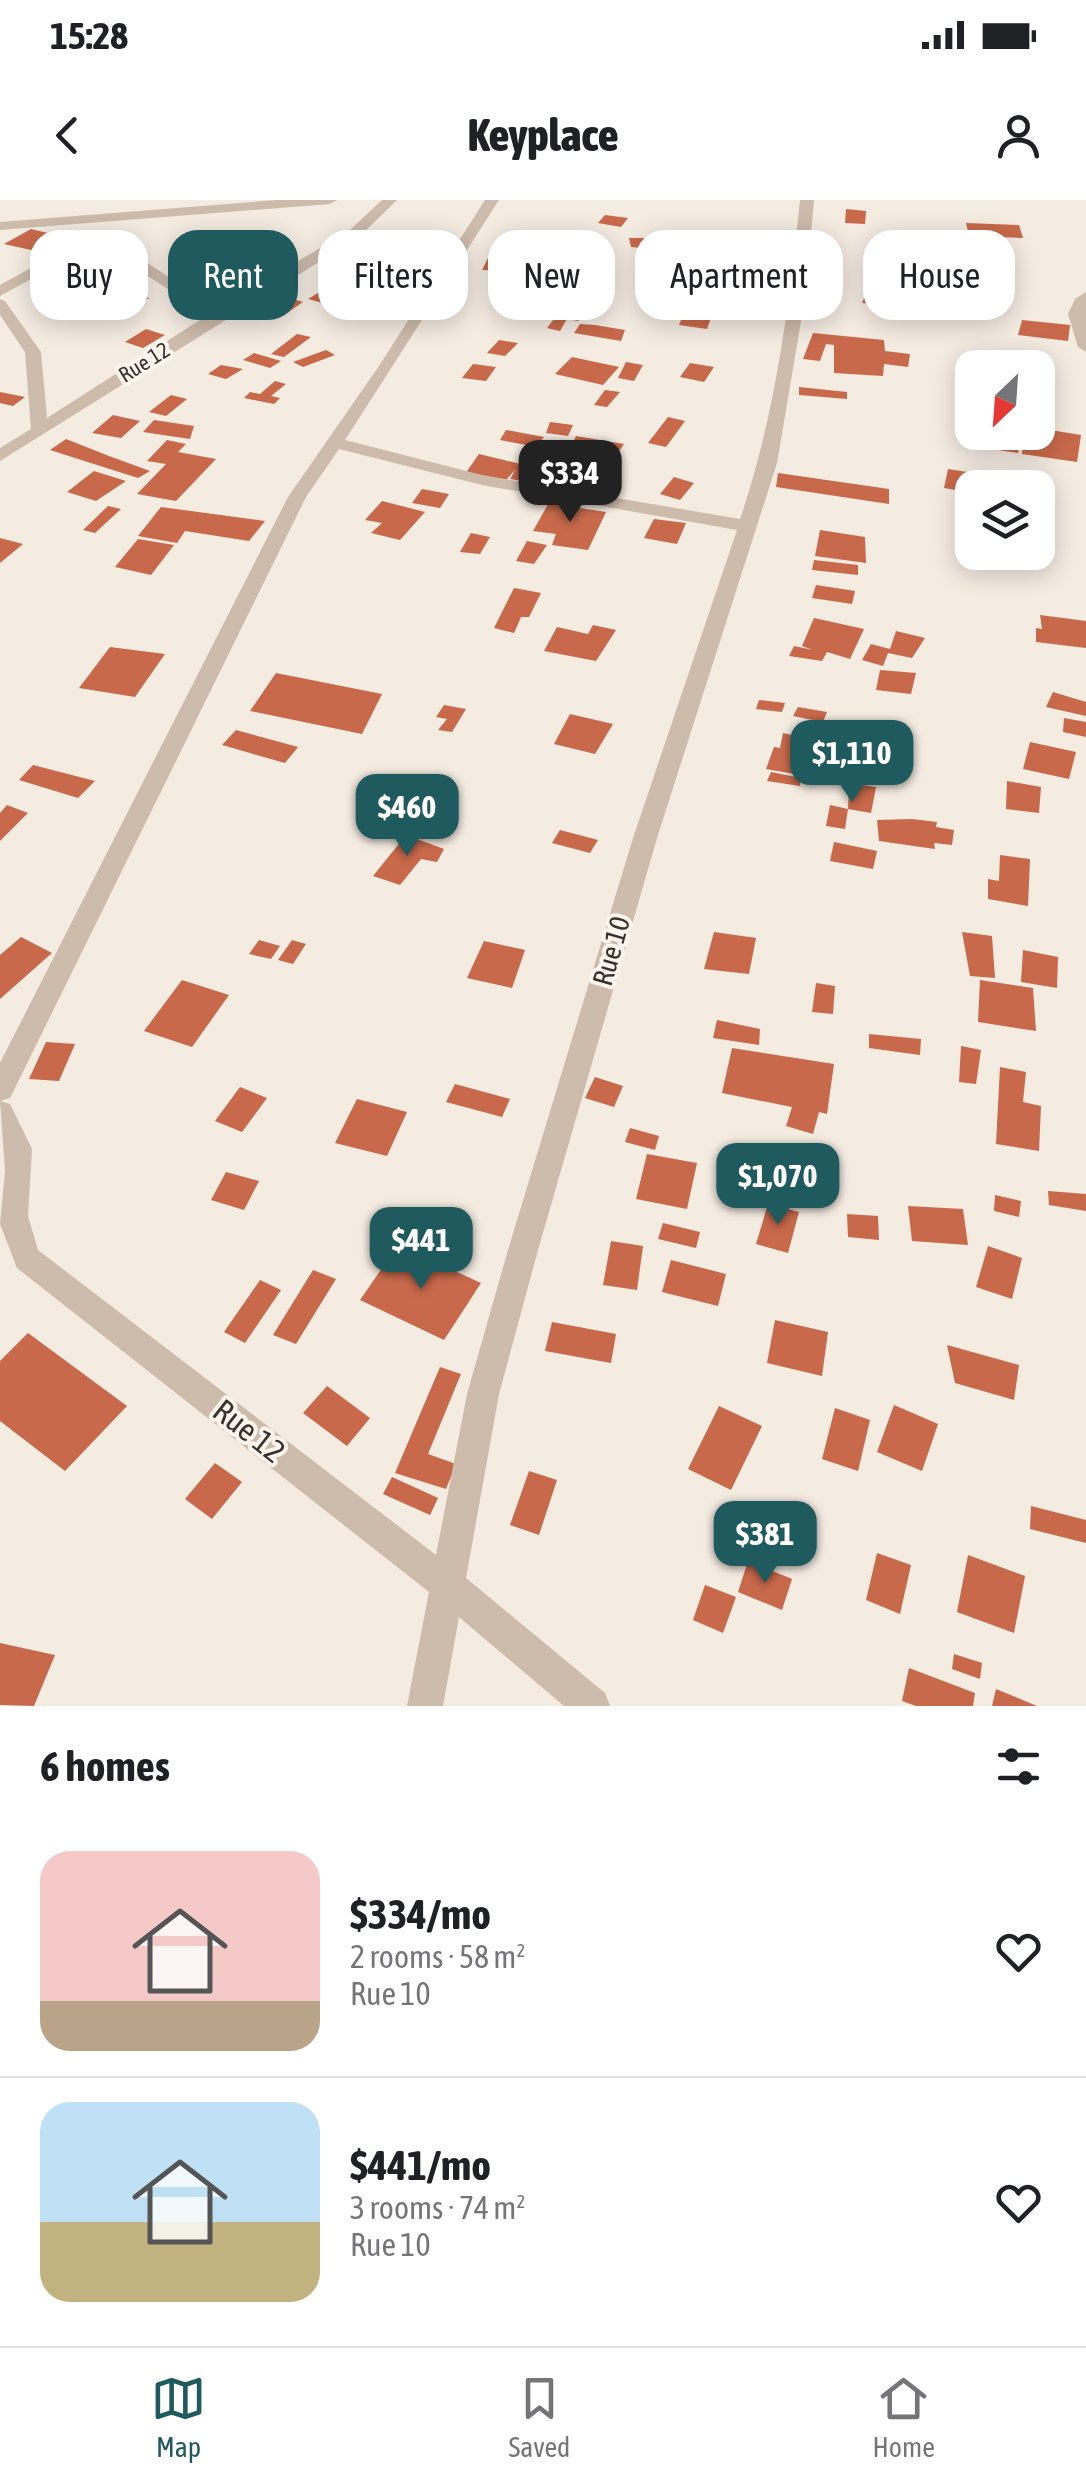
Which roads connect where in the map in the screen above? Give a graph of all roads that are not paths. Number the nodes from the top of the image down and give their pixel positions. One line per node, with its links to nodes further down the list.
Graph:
1 (330, 200): 5 (street)
2 (390, 200): 8 (street, Rue 12)
3 (492, 200): 16 (street)
4 (807, 200): 18 (street, Rue 10)
5 (104, 218): 6 (street); 7 (street)
6 (0, 226)
7 (104, 230)
8 (298, 267)
9 (30, 275): 10 (street)
10 (0, 291)
11 (1086, 298): 14 (street)
12 (0, 304): 15 (street)
13 (211, 320): 15 (street, Rue 12)
14 (1086, 347)
15 (39, 428): 17 (street, Rue 12)
16 (333, 442): 18 (street); 19 (street)
17 (0, 456)
18 (747, 526): 22 (street, Rue 10)
19 (0, 1090)
20 (0, 1112): 21 (street, Rue 12)
21 (4, 1211): 22 (street, Rue 12)
22 (449, 1586): 23 (street, Rue 10); 24 (street, Rue 12)
23 (425, 1706)
24 (592, 1706)

